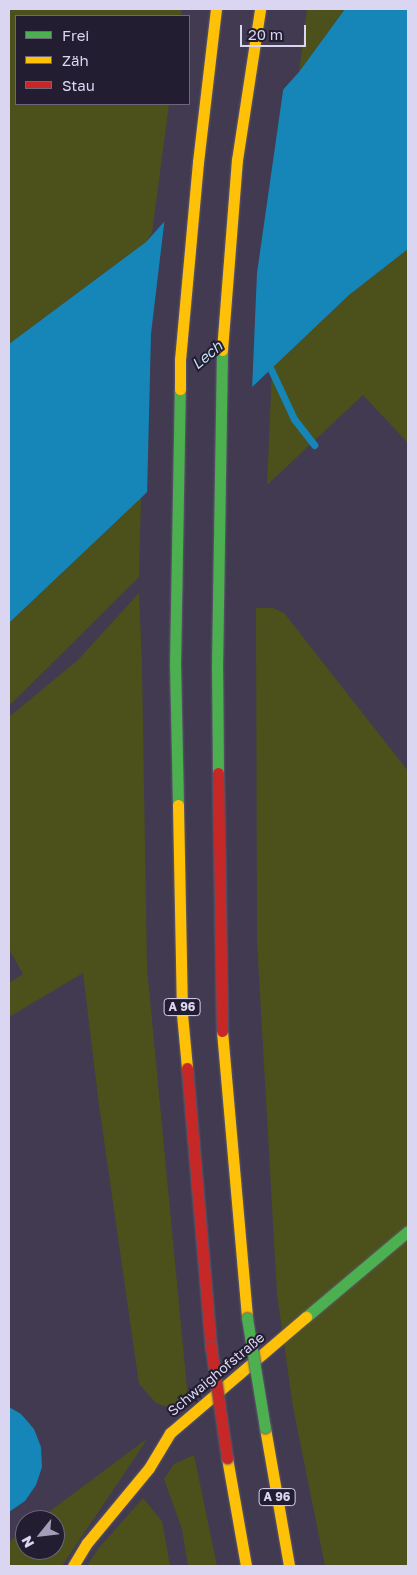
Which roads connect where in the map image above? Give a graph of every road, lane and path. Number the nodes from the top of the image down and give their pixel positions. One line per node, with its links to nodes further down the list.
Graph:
1 (216, 9): 5 (main road, A 96, bridge)
2 (260, 9): 6 (main road, A 96, bridge)
3 (408, 1231): 4 (main road, Schwaighofstraße)
4 (73, 1566)
5 (246, 1566)
6 (289, 1566)

